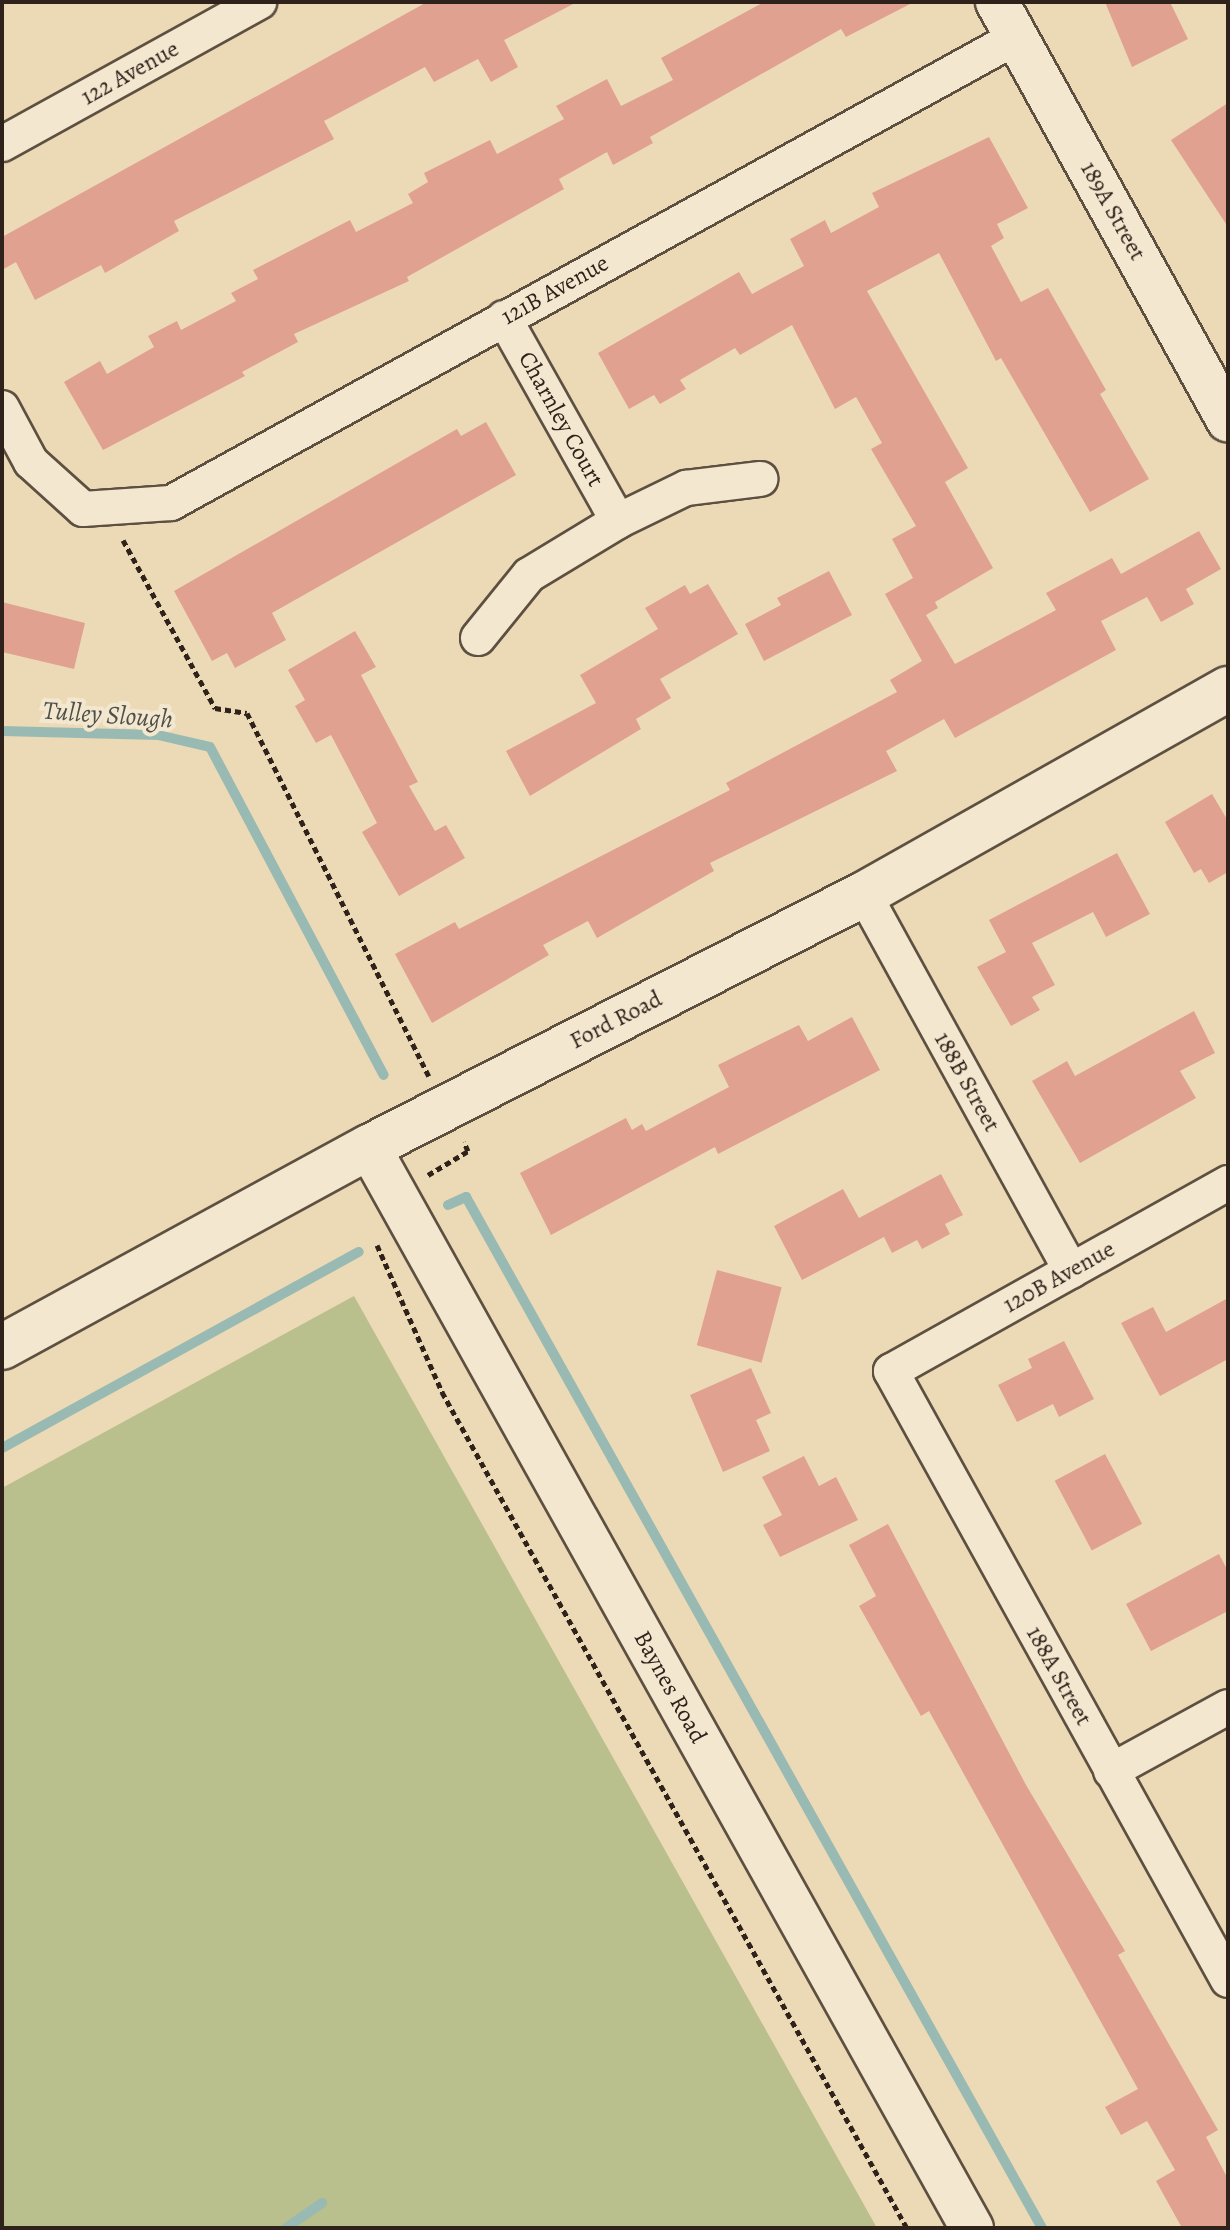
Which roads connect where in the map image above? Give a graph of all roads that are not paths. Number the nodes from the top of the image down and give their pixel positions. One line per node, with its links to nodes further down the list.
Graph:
1 (259, 2): 3 (street, 122 Avenue)
2 (1007, 20): 4 (street, 121B Avenue); 6 (street, 189A Street)
3 (2, 144)
4 (504, 318): 5 (street, 121B Avenue); 8 (street, Charnley Court)
5 (2, 408)
6 (1228, 421)
7 (760, 479): 8 (street)
8 (618, 521): 9 (street)
9 (478, 638)
10 (1228, 689): 11 (main road, Ford Road)
11 (864, 894): 12 (main road, Ford Road); 14 (street, 188B Street)
12 (369, 1147): 15 (main road, Ford Road); 20 (street, Baynes Road)
13 (1228, 1183): 14 (street, 120B Avenue)
14 (1071, 1271): 16 (street, 120B Avenue)
15 (2, 1347)
16 (891, 1371): 18 (street, 188A Street)
17 (1228, 1707): 18 (street)
18 (1111, 1771): 19 (street, 188A Street)
19 (1228, 1980)
20 (972, 2228)

